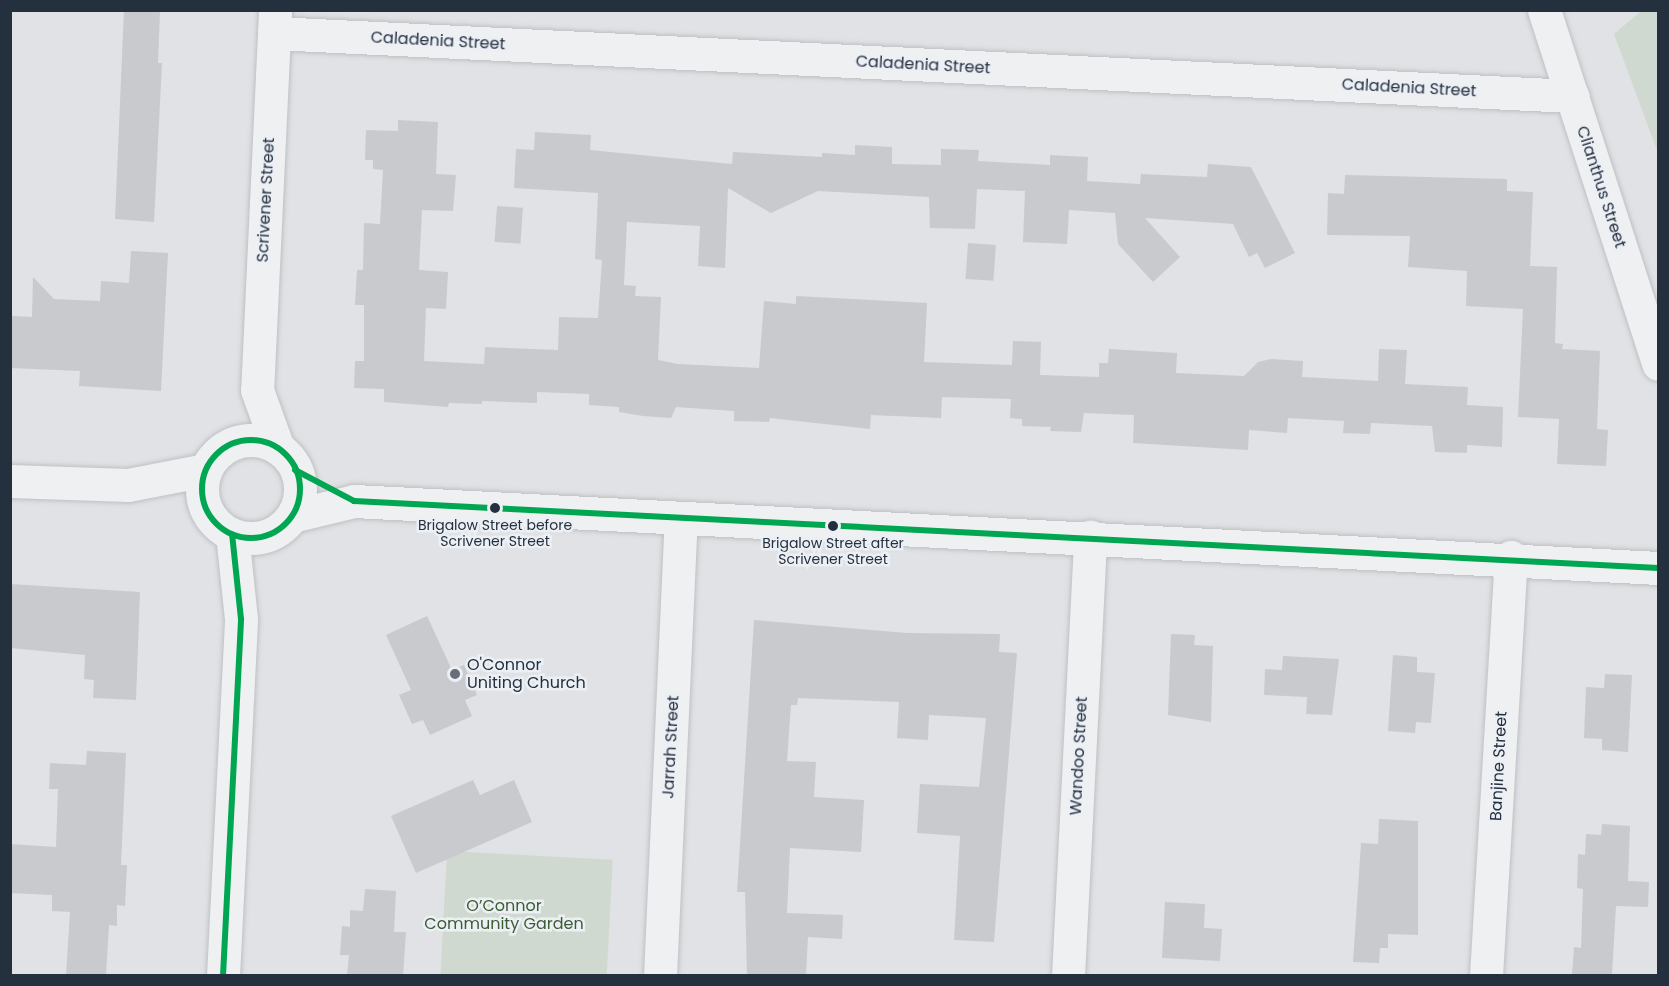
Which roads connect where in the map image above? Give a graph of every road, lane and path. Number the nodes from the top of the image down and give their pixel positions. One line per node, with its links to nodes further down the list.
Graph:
1 (1544, 10): 3 (street, Clianthus Street)
2 (275, 22): 3 (street, Caladenia Street); 5 (street, Scrivener Street)
3 (1572, 96): 4 (street, Clianthus Street)
4 (1659, 364)
5 (257, 390): 6 (street, Scrivener Street); 7 (street, Scrivener Street)
6 (232, 444): 7 (street); 8 (street)
7 (286, 459): 11 (street); 13 (street)
8 (206, 470): 10 (street); 12 (street)
9 (10, 482): 10 (street)
10 (128, 485): 12 (street)
11 (354, 501): 13 (street); 14 (street)
12 (204, 505): 15 (street)
13 (292, 516): 16 (street)
14 (681, 518): 17 (street); 22 (street, Jarrah Street)
15 (232, 534): 16 (street); 20 (street)
16 (265, 536): 20 (street)
17 (1090, 537): 18 (street); 23 (street, Wandoo Street)
18 (1511, 557): 19 (street); 24 (street, Banjine Street)
19 (1659, 568)
20 (241, 619): 21 (street)
21 (223, 975)
22 (660, 975)
23 (1068, 975)
24 (1486, 975)

